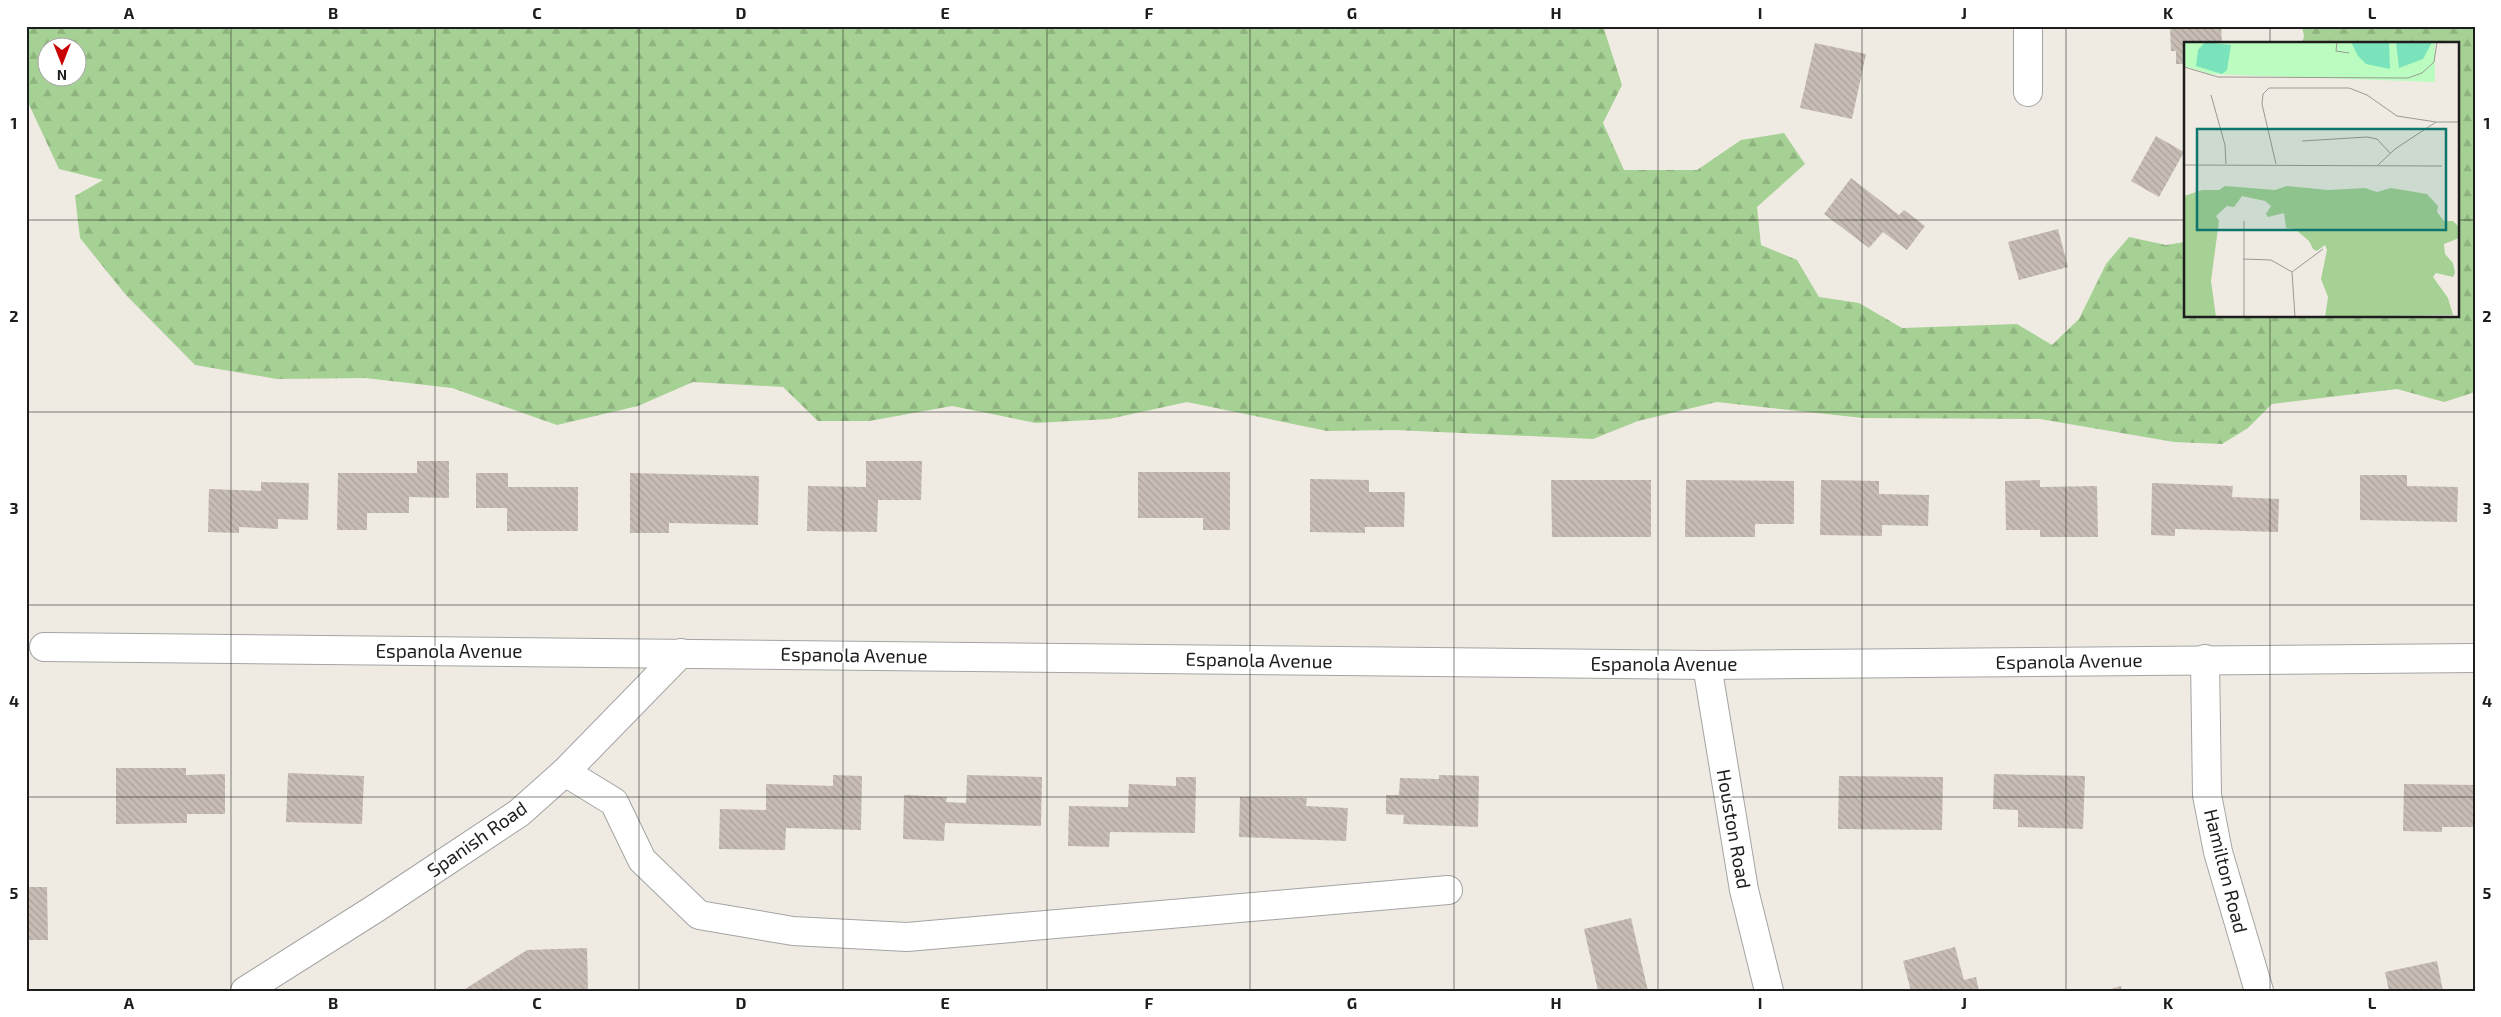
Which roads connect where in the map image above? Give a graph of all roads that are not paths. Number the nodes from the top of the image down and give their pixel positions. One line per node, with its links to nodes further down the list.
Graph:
1 (2028, 26): 2 (street)
2 (2028, 92)
3 (44, 647): 4 (street, Espanola Avenue)
4 (681, 653): 7 (street, Espanola Avenue); 8 (street, Spanish Road)
5 (2475, 658): 6 (street, Espanola Avenue)
6 (2205, 659): 7 (street, Espanola Avenue); 12 (street, Hamilton Road)
7 (1707, 665): 11 (street, Houston Road)
8 (565, 772): 9 (street); 10 (street, Spanish Road)
9 (1448, 890)
10 (245, 991)
11 (1769, 991)
12 (2259, 991)

